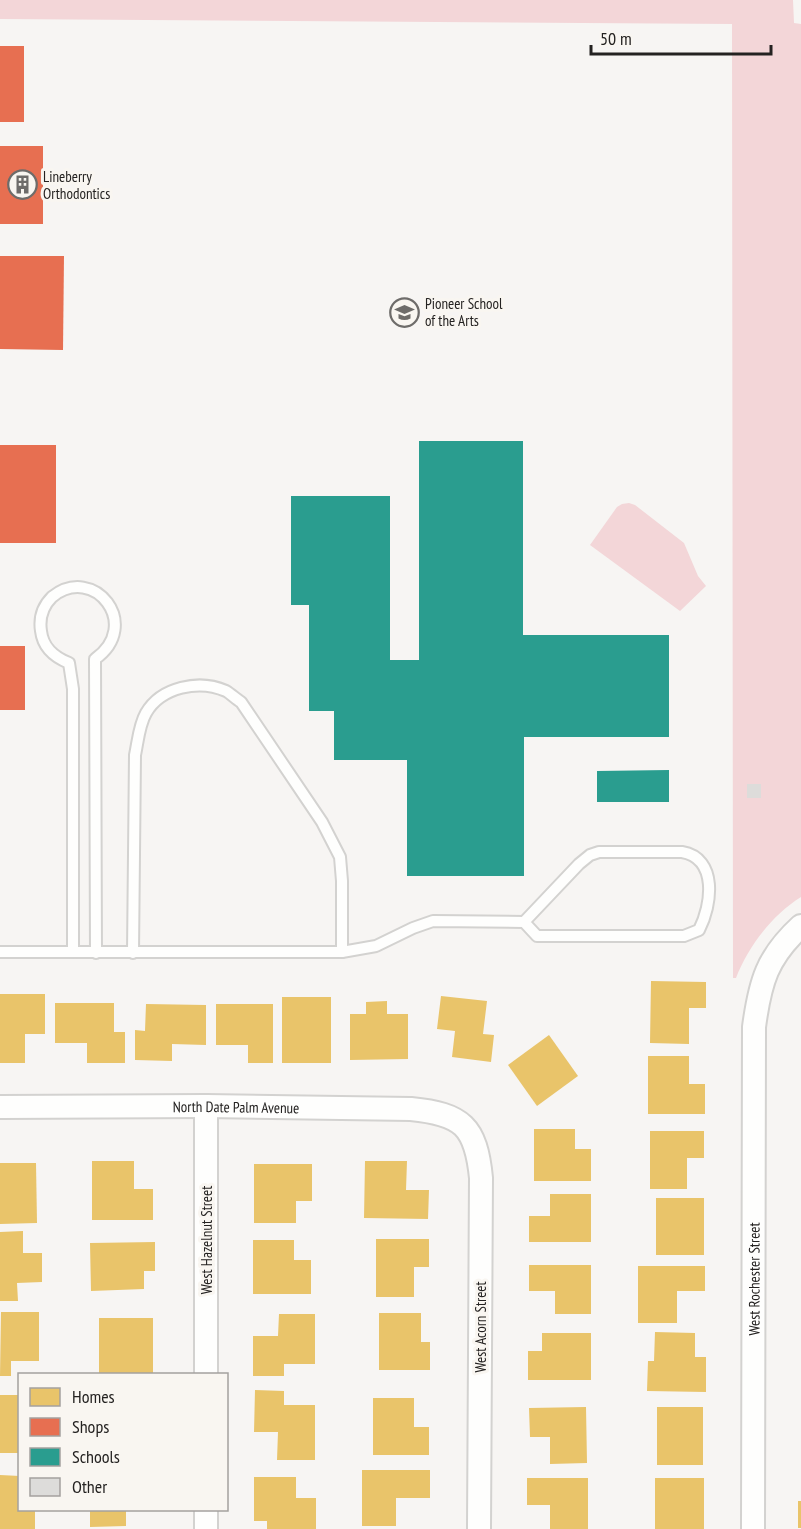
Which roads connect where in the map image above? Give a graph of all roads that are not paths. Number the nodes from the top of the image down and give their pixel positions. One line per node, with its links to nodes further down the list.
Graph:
1 (524, 922): 1 (lane); 5 (lane)
2 (801, 926): 15 (street, West Rochester Street)
3 (0, 952): 4 (lane)
4 (73, 952): 6 (lane); 6 (lane)
5 (342, 952): 7 (lane); 7 (lane)
6 (96, 953): 7 (lane)
7 (133, 953)
8 (206, 1106): 9 (street, North Date Palm Avenue); 10 (street, North Date Palm Avenue); 11 (street, West Hazelnut Street)
9 (0, 1107)
10 (465, 1128): 14 (street, West Acorn Street)
11 (206, 1373)
12 (206, 1511): 13 (street)
13 (206, 1529)
14 (479, 1529)
15 (753, 1529)

